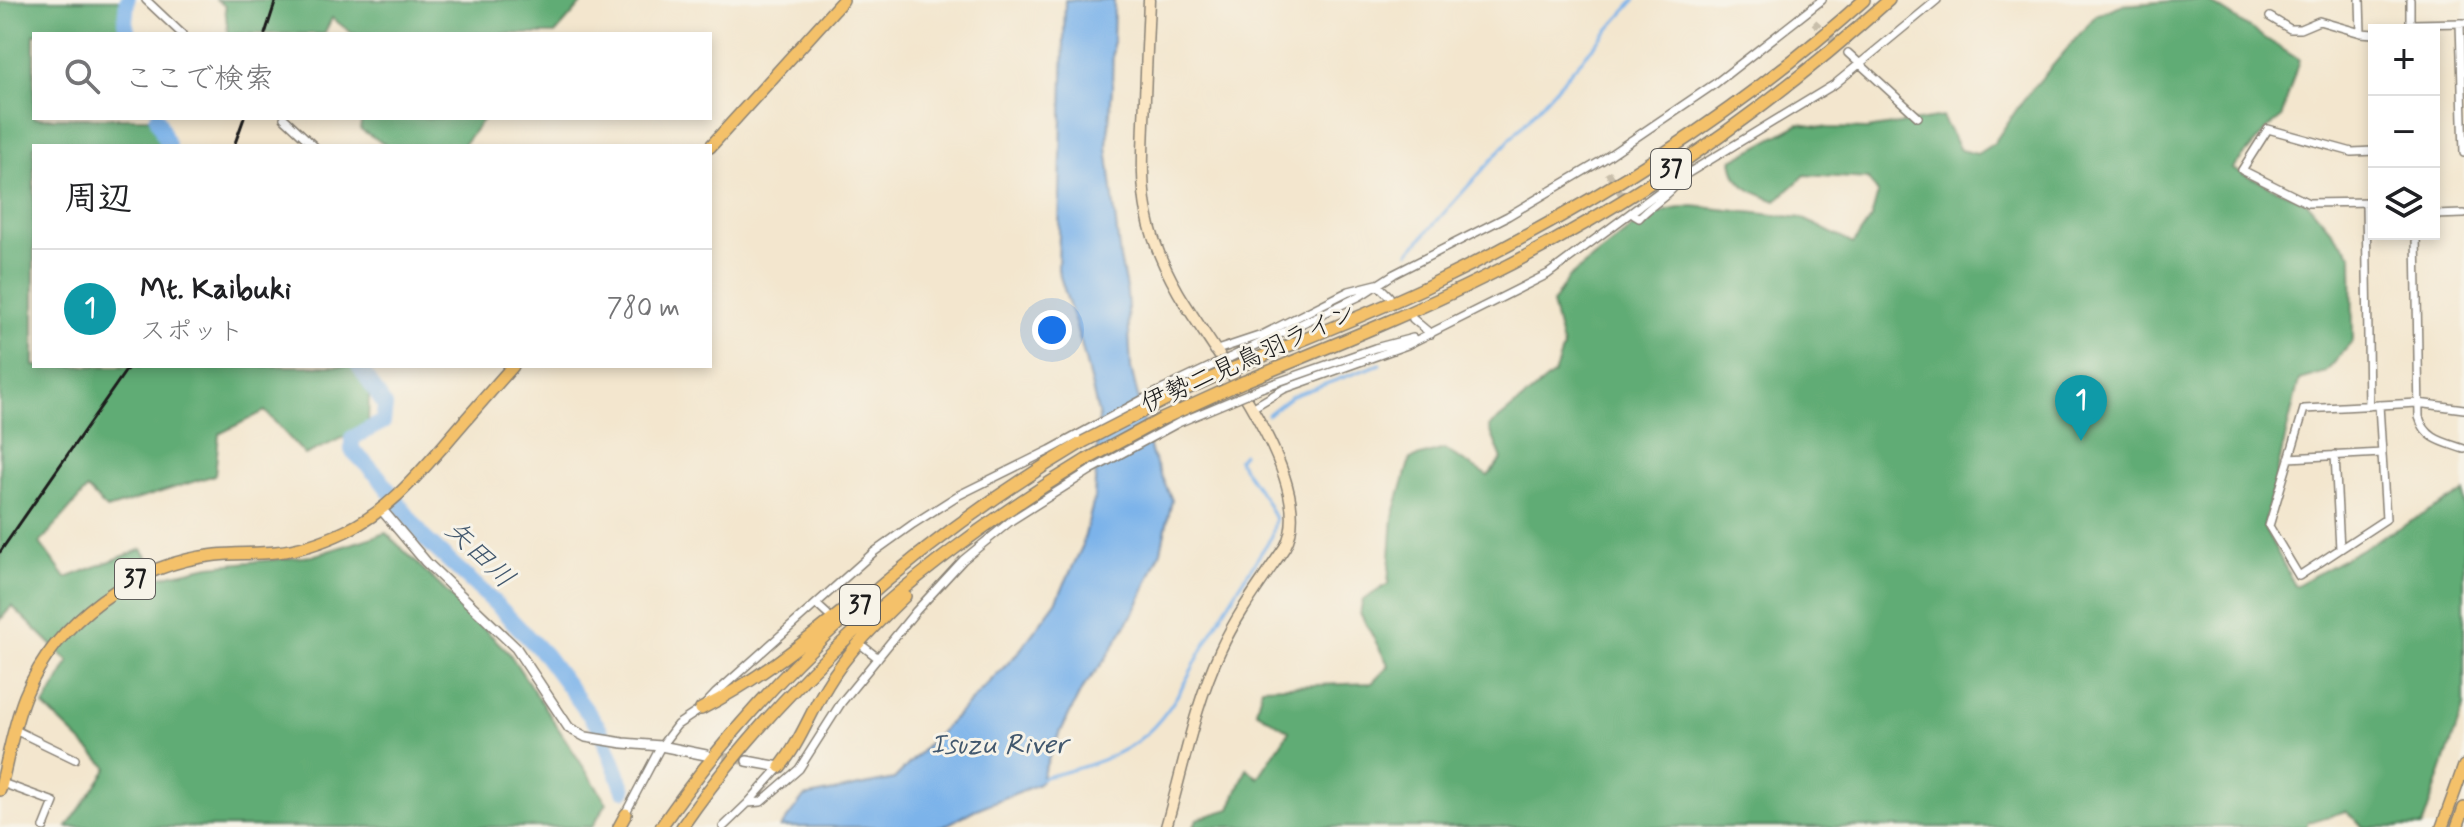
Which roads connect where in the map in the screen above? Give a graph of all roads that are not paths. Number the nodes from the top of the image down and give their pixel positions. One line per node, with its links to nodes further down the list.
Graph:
1 (146, 0): 16 (street)
2 (843, 0): 24 (main road)
3 (1149, 0): 40 (main road)
4 (1822, 0): 10 (street)
5 (1864, 0): 41 (main road, 伊勢二見鳥羽ライン / 37)
6 (1889, 0): 54 (main road, 伊勢二見鳥羽ライン / 37, bridge)
7 (1937, 0): 20 (street)
8 (2360, 0): 17 (street)
9 (2410, 0): 14 (street)
10 (1805, 14): 12 (street); 27 (street)
11 (2270, 17): 17 (street)
12 (1814, 22)
13 (2462, 23): 15 (street); 26 (street)
14 (2410, 24)
15 (2440, 25)
16 (180, 32)
17 (2361, 33): 18 (street)
18 (2368, 34)
19 (1848, 53): 20 (street)
20 (1860, 63): 21 (street); 29 (street)
21 (1918, 117)
22 (286, 120): 23 (street)
23 (312, 144)
24 (712, 145)
25 (2368, 151): 30 (street)
26 (2464, 153)
27 (1601, 161): 28 (street); 36 (street)
28 (1608, 172)
29 (1684, 175): 32 (street); 39 (street)
30 (2368, 202)
31 (2464, 214): 33 (street)
32 (1634, 215)
33 (2440, 215)
34 (2370, 240): 45 (street)
35 (2416, 240): 43 (street)
36 (1377, 284): 37 (street); 40 (street); 41 (street)
37 (1389, 296)
38 (1413, 319): 39 (street)
39 (1431, 334): 46 (street); 59 (street, bridge)
40 (1220, 348): 46 (main road)
41 (1231, 361): 53 (main road, 伊勢二見鳥羽ライン / 37, bridge); 56 (street, bridge)
42 (511, 368): 52 (main road, 37)
43 (2418, 403): 44 (street); 47 (street); 48 (street)
44 (2379, 405): 45 (street); 49 (street)
45 (2369, 406): 51 (street)
46 (1252, 408): 77 (main road)
47 (2464, 409)
48 (2464, 449)
49 (2382, 453): 50 (street); 55 (street)
50 (2335, 455): 51 (street); 55 (street)
51 (2289, 458): 55 (street)
52 (382, 510): 61 (main road, 37); 62 (street)
53 (952, 528): 60 (main road); 74 (main road, 伊勢二見鳥羽ライン / 37)
54 (977, 532): 67 (main road); 75 (main road, 伊勢二見鳥羽ライン / 37)
55 (2340, 549)
56 (816, 604): 57 (street); 60 (street)
57 (827, 614)
58 (864, 647): 59 (street)
59 (878, 658): 69 (street)
60 (701, 709): 62 (street)
61 (15, 730): 64 (street); 68 (main road, 37)
62 (661, 746): 63 (street); 71 (street)
63 (706, 755)
64 (75, 759)
65 (747, 761): 67 (street)
66 (2464, 766): 78 (main road)
67 (780, 767): 69 (street)
68 (1, 787): 72 (street)
69 (748, 803): 76 (street)
70 (2464, 808): 79 (main road)
71 (626, 814): 73 (main road)
72 (44, 827)
73 (616, 827)
74 (661, 827)
75 (682, 827)
76 (723, 827)
77 (1166, 827)
78 (2442, 827)
79 (2457, 827)

